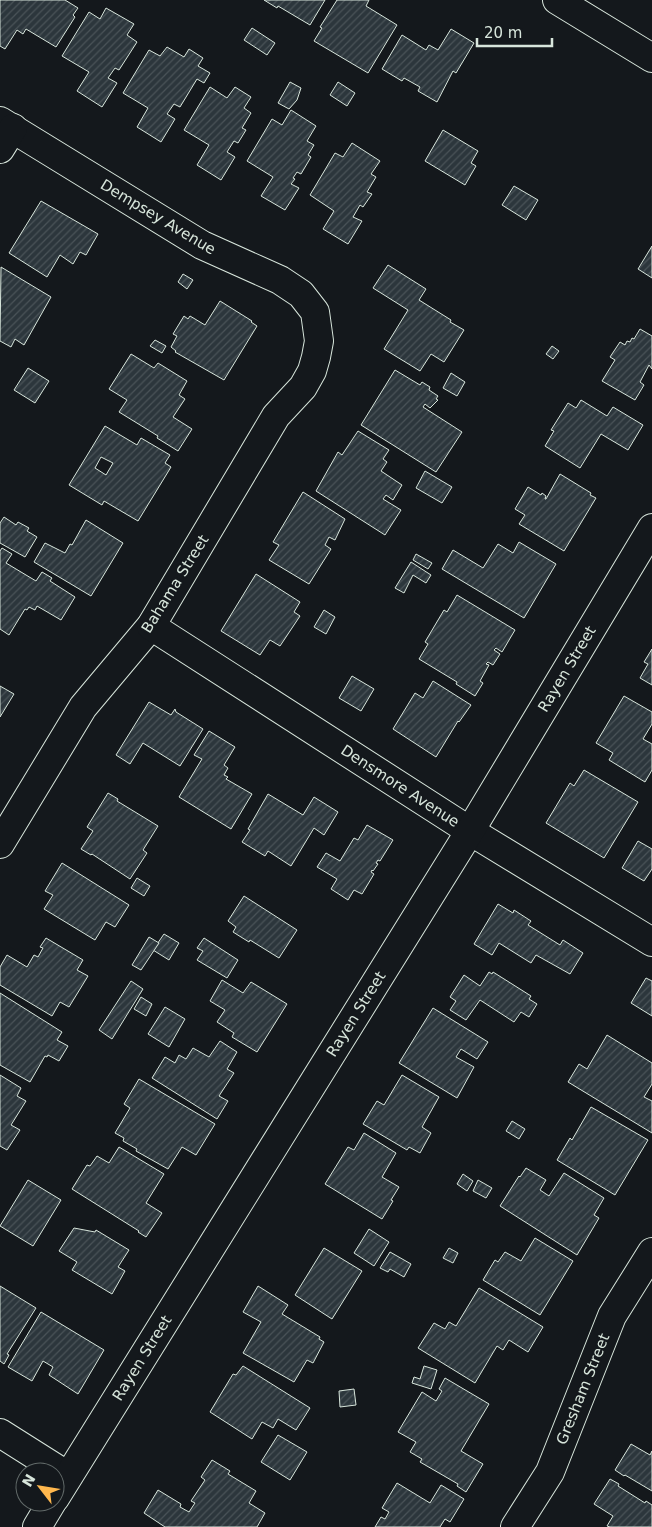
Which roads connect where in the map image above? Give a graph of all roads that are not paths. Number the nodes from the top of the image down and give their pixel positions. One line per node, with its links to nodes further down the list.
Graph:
1 (557, 0): 2 (street)
2 (652, 58)
3 (4, 133): 4 (street, Dempsey Avenue)
4 (315, 312): 6 (street, Bahama Street)
5 (652, 528): 7 (street, Rayen Street)
6 (151, 626): 7 (street, Densmore Avenue); 8 (street, Bahama Street)
7 (470, 831): 9 (street, Densmore Avenue); 13 (street, Rayen Street)
8 (0, 844)
9 (652, 942)
10 (652, 1252): 16 (street, Gresham Street)
11 (0, 1433): 12 (street)
12 (33, 1462)
13 (65, 1482)
14 (46, 1512): 15 (street)
15 (37, 1527)
16 (515, 1527)

